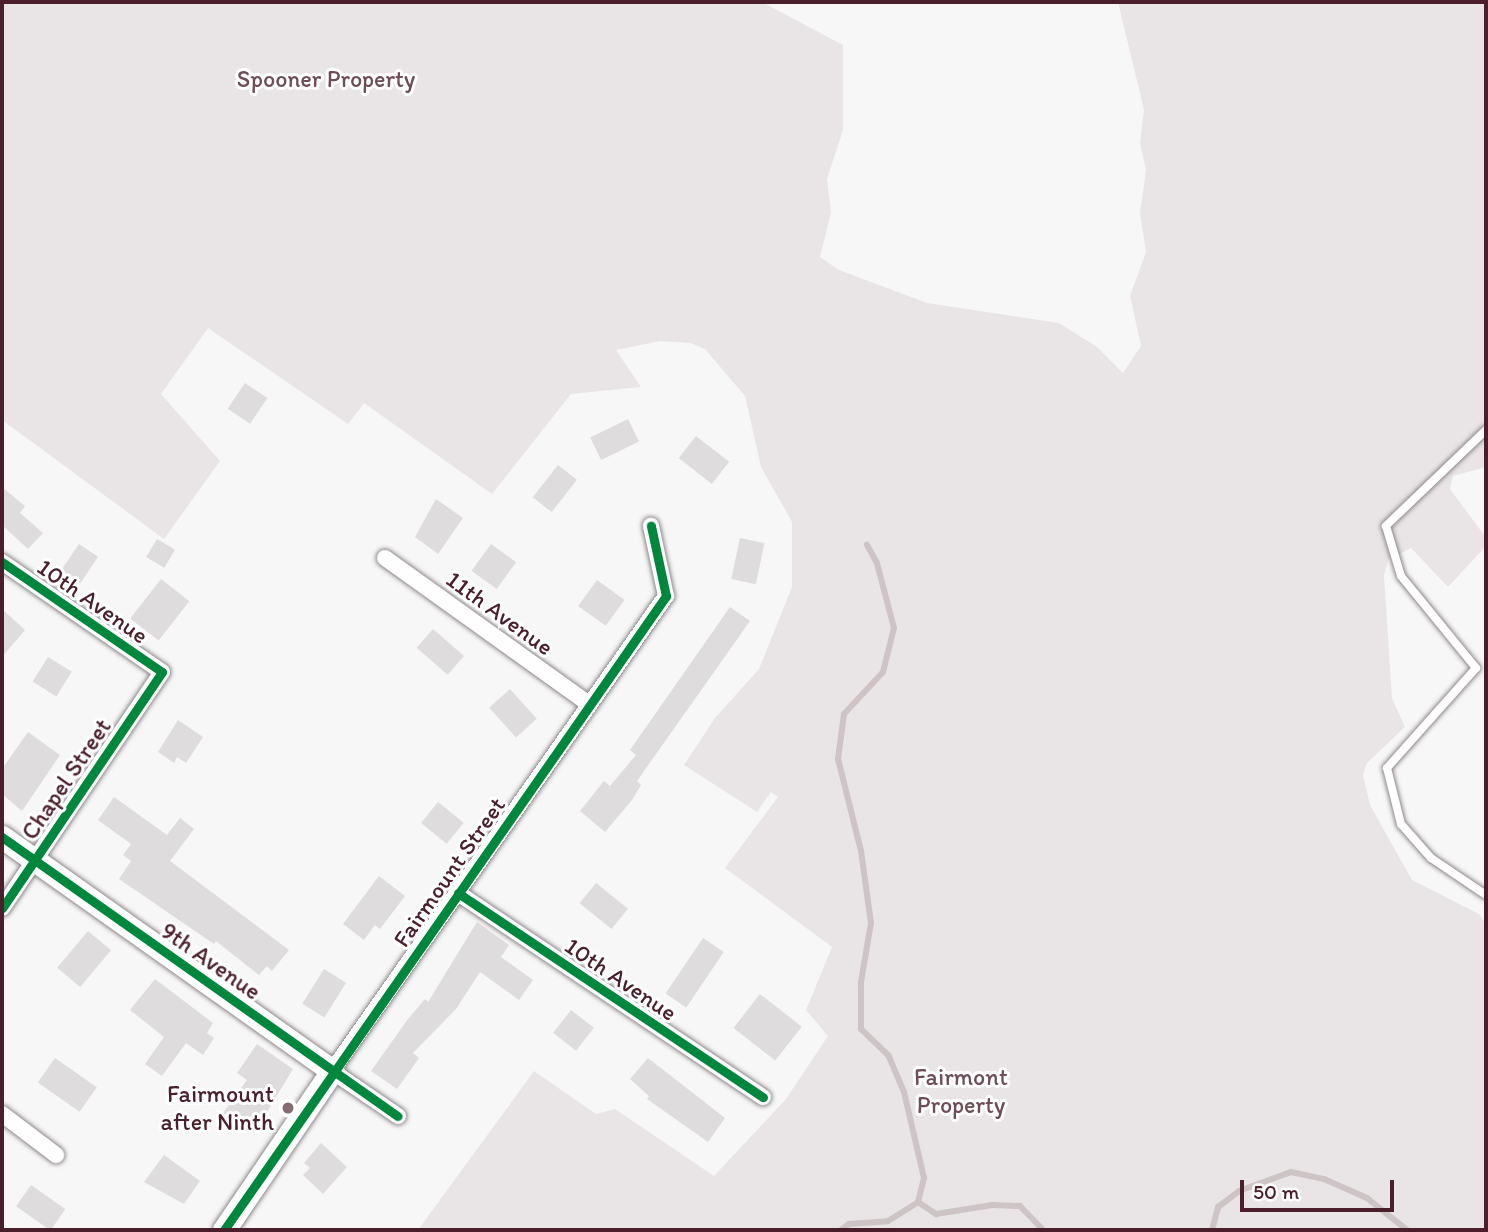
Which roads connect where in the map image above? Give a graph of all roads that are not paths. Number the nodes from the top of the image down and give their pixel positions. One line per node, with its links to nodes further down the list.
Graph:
1 (1486, 430): 10 (lane)
2 (651, 526): 6 (street, Fairmount Street)
3 (385, 558): 6 (street, 11th Avenue)
4 (2, 562): 5 (street, 10th Avenue)
5 (162, 672): 8 (street, Chapel Street)
6 (589, 704): 9 (street, Fairmount Street)
7 (2, 837): 8 (street, 9th Avenue)
8 (35, 860): 11 (street, Chapel Street); 12 (street, 9th Avenue)
9 (458, 893): 12 (street, Fairmount Street); 13 (street, 10th Avenue)
10 (1486, 895)
11 (2, 908)
12 (332, 1070): 15 (street, 9th Avenue); 17 (street, Fairmount Street)
13 (763, 1097)
14 (2, 1114): 16 (street)
15 (398, 1116)
16 (56, 1155)
17 (223, 1230)

